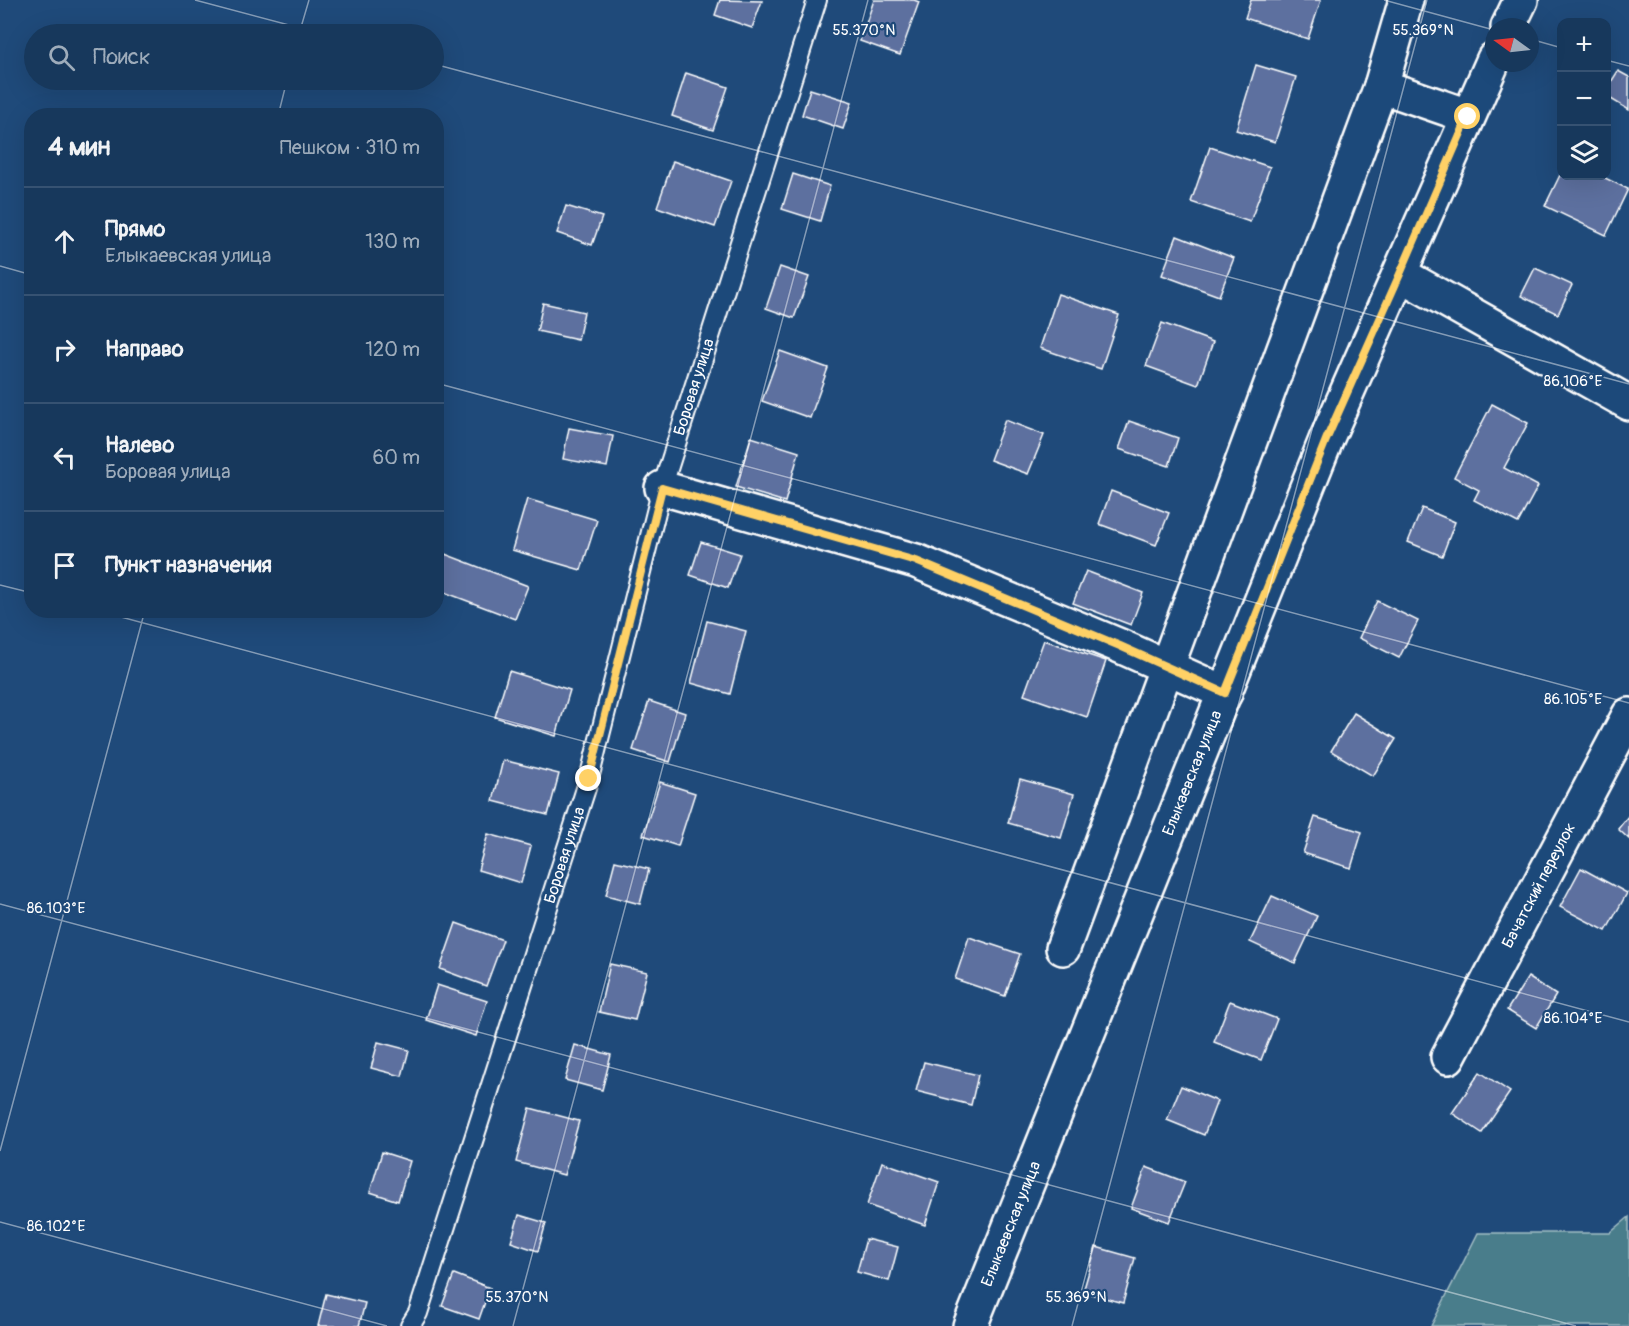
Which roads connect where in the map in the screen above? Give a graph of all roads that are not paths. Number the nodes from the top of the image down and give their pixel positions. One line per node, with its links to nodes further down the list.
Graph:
1 (817, 0): 10 (lane, Боровая улица)
2 (1406, 0): 6 (street)
3 (1521, 0): 4 (street)
4 (1512, 18)
5 (1488, 72): 7 (street, Елыкаевская улица)
6 (1381, 86): 7 (street); 11 (street)
7 (1468, 117): 8 (street, Елыкаевская улица)
8 (1400, 274): 9 (street); 12 (street, Елыкаевская улица)
9 (1629, 403)
10 (662, 488): 11 (street); 16 (lane, Боровая улица)
11 (1167, 668): 12 (street); 14 (street)
12 (1225, 693): 17 (street, Елыкаевская улица)
13 (1629, 715): 15 (street, Бачатский переулок)
14 (1063, 948)
15 (1449, 1057)
16 (410, 1326)
17 (970, 1326)

